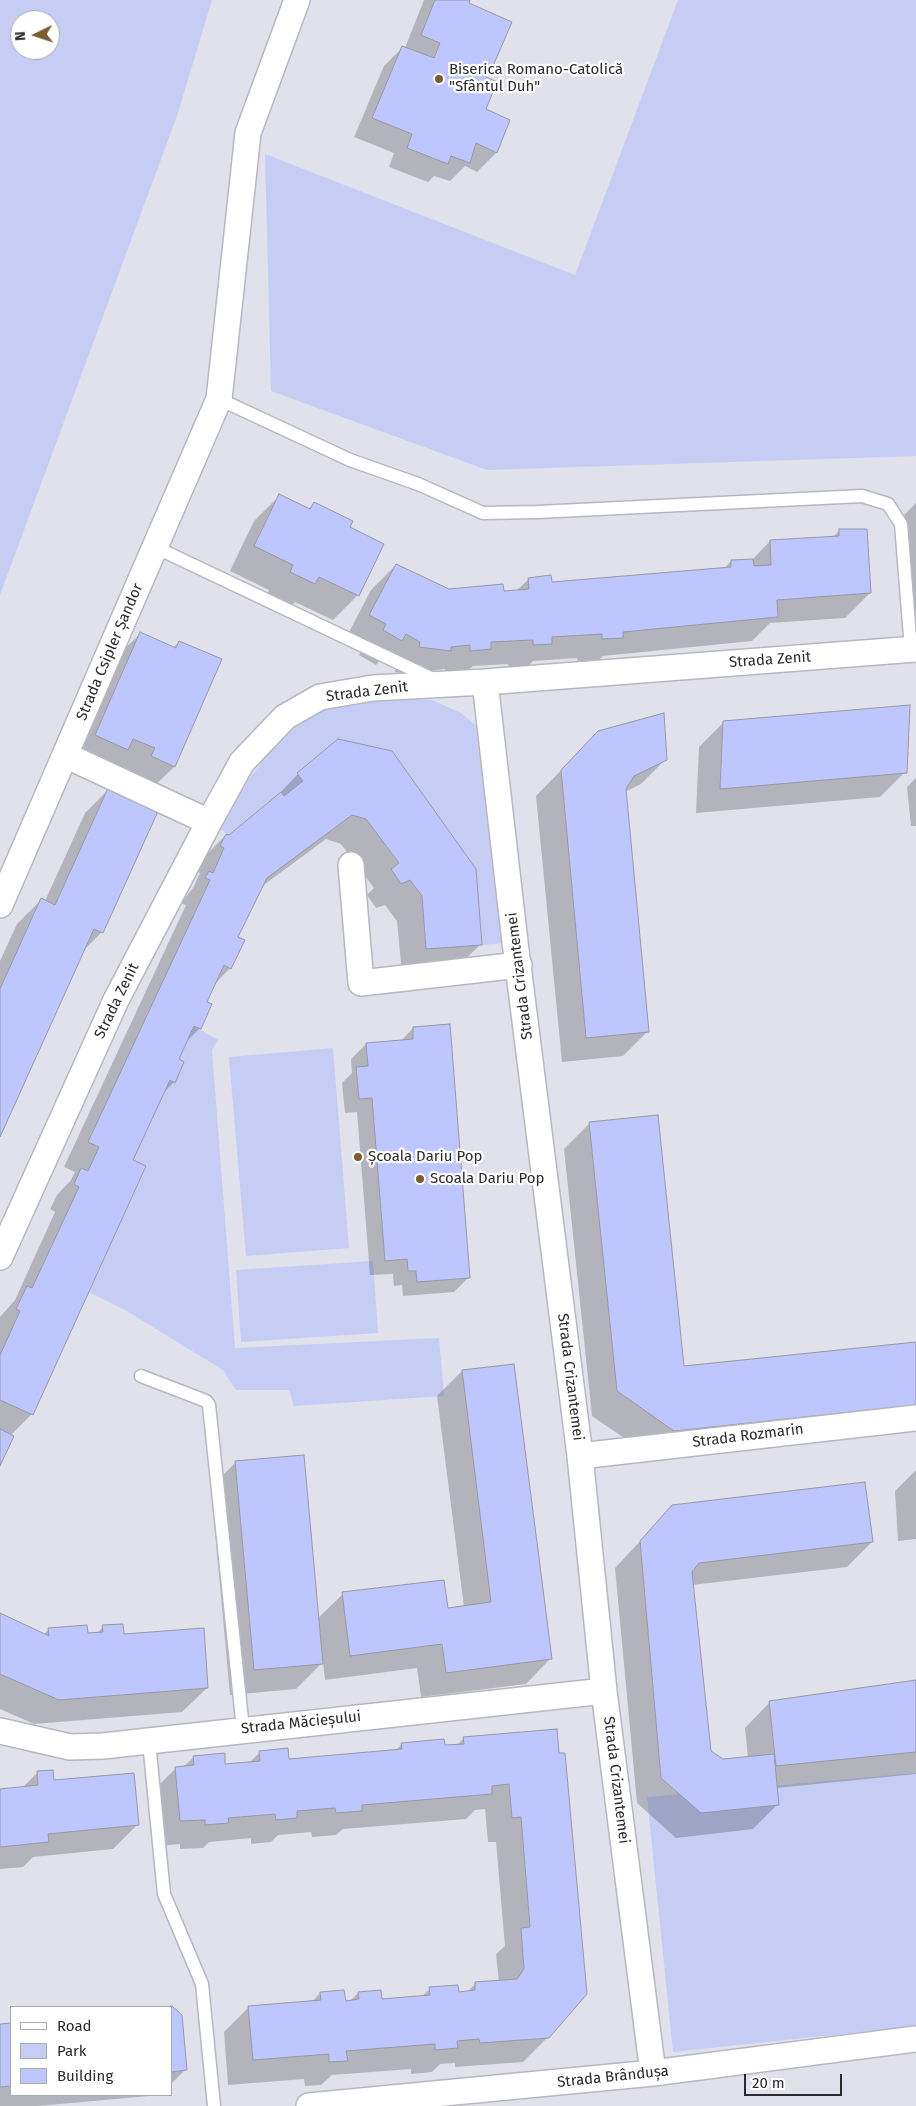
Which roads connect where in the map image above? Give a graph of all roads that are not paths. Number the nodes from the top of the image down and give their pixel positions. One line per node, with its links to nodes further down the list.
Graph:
1 (297, 0): 2 (street, Strada Csipler Șandor)
2 (219, 399): 3 (street, Strada Csipler Șandor); 4 (lane)
3 (155, 547): 6 (lane); 7 (street, Strada Csipler Șandor)
4 (913, 649): 5 (street, Strada Zenit)
5 (485, 682): 6 (street, Strada Zenit); 11 (street, Strada Crizantemei)
6 (444, 684): 8 (street, Strada Zenit)
7 (65, 756): 8 (street); 10 (street, Strada Csipler Șandor)
8 (209, 822): 12 (street, Strada Zenit)
9 (351, 865): 11 (street)
10 (0, 905)
11 (518, 965): 16 (street, Strada Crizantemei)
12 (8, 1215): 13 (street, Strada Zenit)
13 (0, 1257)
14 (141, 1376): 18 (lane)
15 (916, 1418): 16 (street, Strada Rozmarin)
16 (580, 1456): 17 (street, Strada Crizantemei)
17 (604, 1691): 18 (street, Strada Măcieșului); 22 (street, Strada Crizantemei)
18 (242, 1729): 20 (street, Strada Măcieșului)
19 (0, 1731): 20 (street, Strada Măcieșului)
20 (149, 1742): 23 (lane)
21 (916, 2039): 22 (street, Strada Brândușa)
22 (653, 2073): 24 (street, Strada Brândușa)
23 (214, 2106)
24 (309, 2106)

